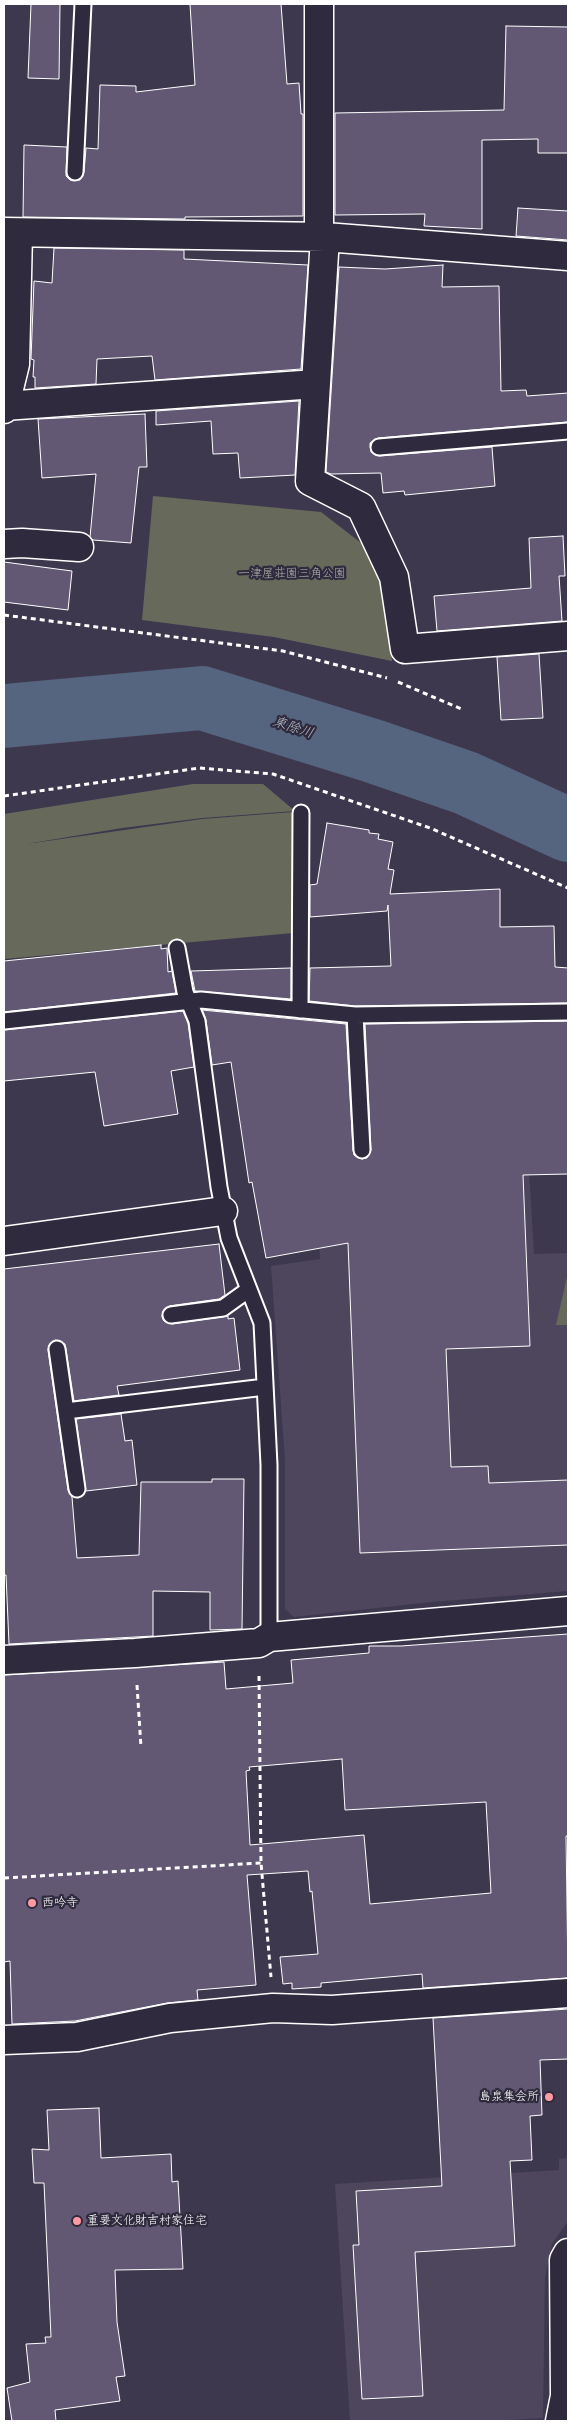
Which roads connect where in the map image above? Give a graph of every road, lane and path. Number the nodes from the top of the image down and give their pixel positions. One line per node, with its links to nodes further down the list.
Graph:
1 (83, 4): 3 (lane)
2 (319, 4): 5 (street)
3 (75, 172)
4 (11, 232): 5 (street); 8 (street)
5 (322, 237): 6 (street); 7 (street)
6 (568, 256)
7 (316, 384): 8 (street); 14 (street)
8 (4, 407)
9 (568, 431): 10 (lane)
10 (379, 447)
11 (4, 544): 12 (street)
12 (79, 547)
13 (4, 615): 15 (path)
14 (568, 636)
15 (464, 710)
16 (301, 813): 19 (lane)
17 (177, 948): 18 (lane)
18 (189, 1001): 19 (lane); 22 (lane); 24 (lane)
19 (300, 1010): 21 (lane)
20 (568, 1012): 21 (lane)
21 (355, 1016): 23 (lane)
22 (4, 1020)
23 (362, 1150)
24 (223, 1211): 25 (street); 26 (lane)
25 (4, 1240)
26 (248, 1290): 27 (lane); 29 (lane)
27 (170, 1315)
28 (57, 1350): 30 (lane)
29 (265, 1387): 30 (lane); 33 (lane)
30 (66, 1411): 31 (lane)
31 (77, 1489)
32 (568, 1611): 33 (street)
33 (264, 1640): 34 (street); 37 (path)
34 (135, 1653): 35 (street); 36 (path)
35 (4, 1660)
36 (141, 1747)
37 (260, 1863): 38 (path); 40 (path)
38 (4, 1878)
39 (568, 1993): 40 (street)
40 (273, 2008): 41 (street)
41 (4, 2040)
42 (568, 2253): 43 (street)
43 (560, 2421)

